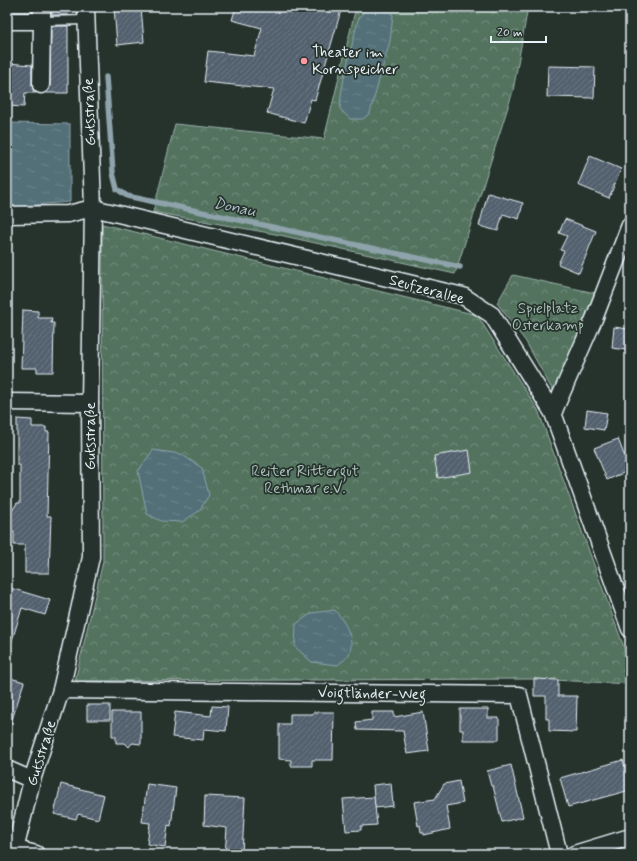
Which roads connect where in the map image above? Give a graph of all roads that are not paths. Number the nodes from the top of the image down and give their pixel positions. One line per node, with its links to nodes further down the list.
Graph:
1 (42, 14): 2 (lane); 3 (street); 4 (street)
2 (86, 14): 5 (street, Gutsstraße)
3 (7, 21)
4 (41, 85)
5 (93, 208): 6 (street); 10 (street, Gutsstraße); 11 (street, Seufzerallee)
6 (7, 215)
7 (630, 225): 8 (street)
8 (627, 241): 11 (street)
9 (7, 402): 10 (street)
10 (90, 403): 13 (street, Gutsstraße)
11 (553, 413): 12 (street, Seufzerallee)
12 (630, 629)
13 (61, 690): 15 (street, Gutsstraße); 19 (street, Voigtländer-Weg)
14 (7, 769): 15 (street)
15 (32, 780): 17 (street, Gutsstraße)
16 (630, 837): 20 (street)
17 (15, 851): 18 (street)
18 (36, 854)
19 (559, 854)
20 (574, 854)

